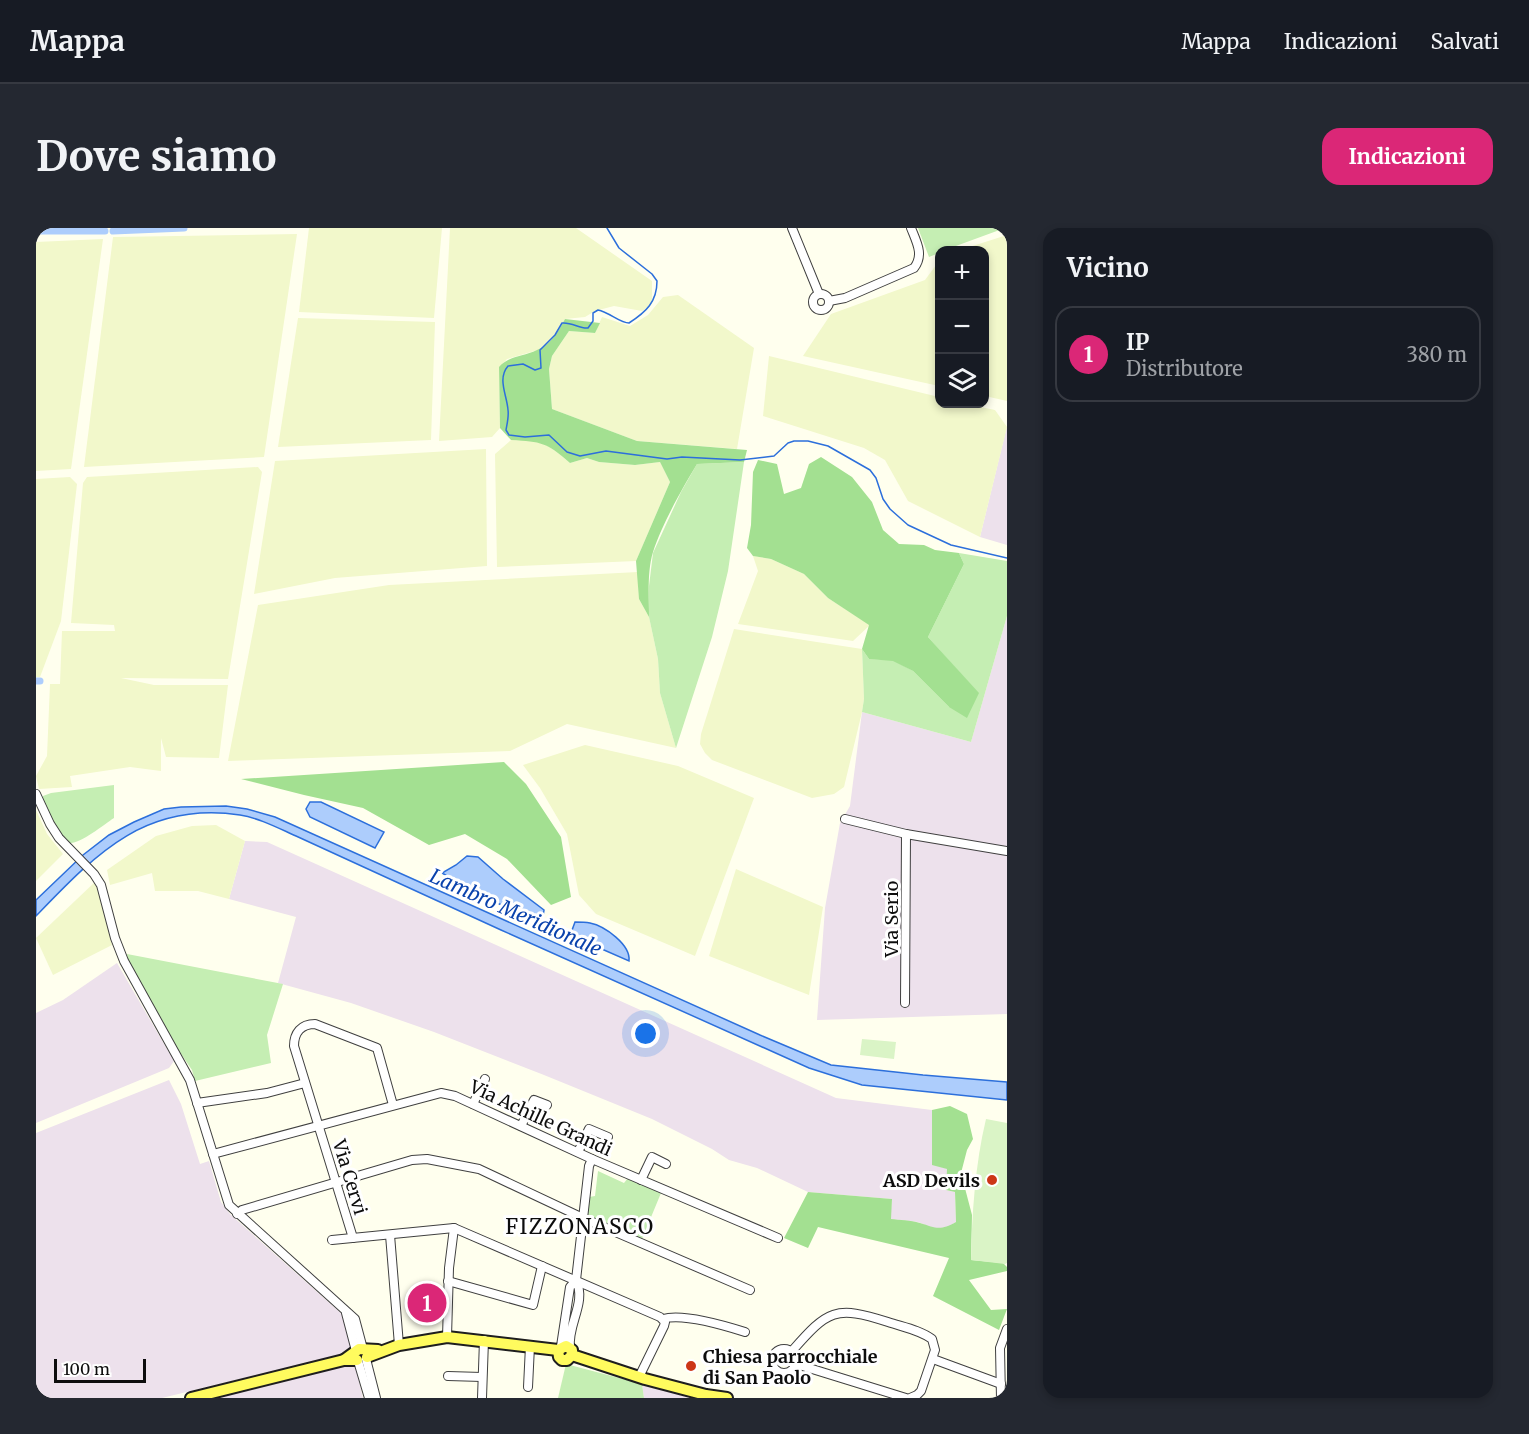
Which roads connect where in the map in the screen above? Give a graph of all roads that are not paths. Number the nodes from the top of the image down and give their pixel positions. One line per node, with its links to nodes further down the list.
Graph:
1 (792, 228): 3 (street)
2 (911, 228): 4 (street)
3 (819, 294): 4 (street); 4 (street)
4 (829, 302)
5 (36, 794): 12 (street)
6 (845, 819): 7 (street)
7 (906, 834): 8 (street); 9 (street, Via Serio)
8 (1007, 851)
9 (906, 1004)
10 (485, 1079): 13 (street)
11 (305, 1083): 12 (street); 14 (street, Via Cervi); 16 (street, Via Cervi)
12 (197, 1103): 20 (street)
13 (473, 1104): 14 (street, Via Achille Grandi); 17 (street, Via Achille Grandi)
14 (393, 1105): 16 (street, Via Achille Grandi)
15 (547, 1105): 17 (street)
16 (318, 1125): 20 (street, Via Achille Grandi); 24 (street, Via Cervi)
17 (521, 1126): 19 (street, Via Achille Grandi)
18 (608, 1137): 19 (street)
19 (578, 1152): 21 (street, Via Achille Grandi)
20 (213, 1154): 25 (street)
21 (592, 1159): 23 (street, Via Achille Grandi); 26 (street)
22 (666, 1164): 23 (street)
23 (641, 1180): 30 (street, Via Achille Grandi)
24 (336, 1182): 25 (street); 26 (street); 29 (street, Via Cervi)
25 (237, 1214): 45 (street)
26 (583, 1218): 33 (street); 35 (street)
27 (454, 1228): 28 (street); 32 (street); 34 (street)
28 (390, 1235): 29 (street); 41 (street)
29 (353, 1238): 31 (street)
30 (778, 1238)
31 (332, 1240)
32 (542, 1266): 33 (street); 34 (street)
33 (576, 1280): 36 (street); 43 (street)
34 (448, 1281): 39 (street)
35 (750, 1290)
36 (663, 1319): 38 (street); 50 (street)
37 (1007, 1329): 51 (street)
38 (746, 1332)
39 (447, 1336): 40 (main road); 41 (main road)
40 (483, 1340): 42 (main road); 49 (street)
41 (399, 1345): 45 (main road)
42 (530, 1346): 43 (main road); 52 (street)
43 (566, 1350): 50 (main road)
44 (792, 1351): 46 (street); 47 (street); 47 (street)
45 (361, 1355): 53 (main road); 54 (street); 55 (street)
46 (933, 1359): 51 (street); 58 (street)
47 (796, 1364): 58 (street)
48 (448, 1376): 49 (street)
49 (482, 1377): 56 (street)
50 (639, 1377): 57 (main road)
51 (1001, 1384): 59 (street)
52 (528, 1387)
53 (191, 1398)
54 (369, 1398)
55 (376, 1398)
56 (482, 1398)
57 (728, 1398)
58 (908, 1398)
59 (1001, 1398)

